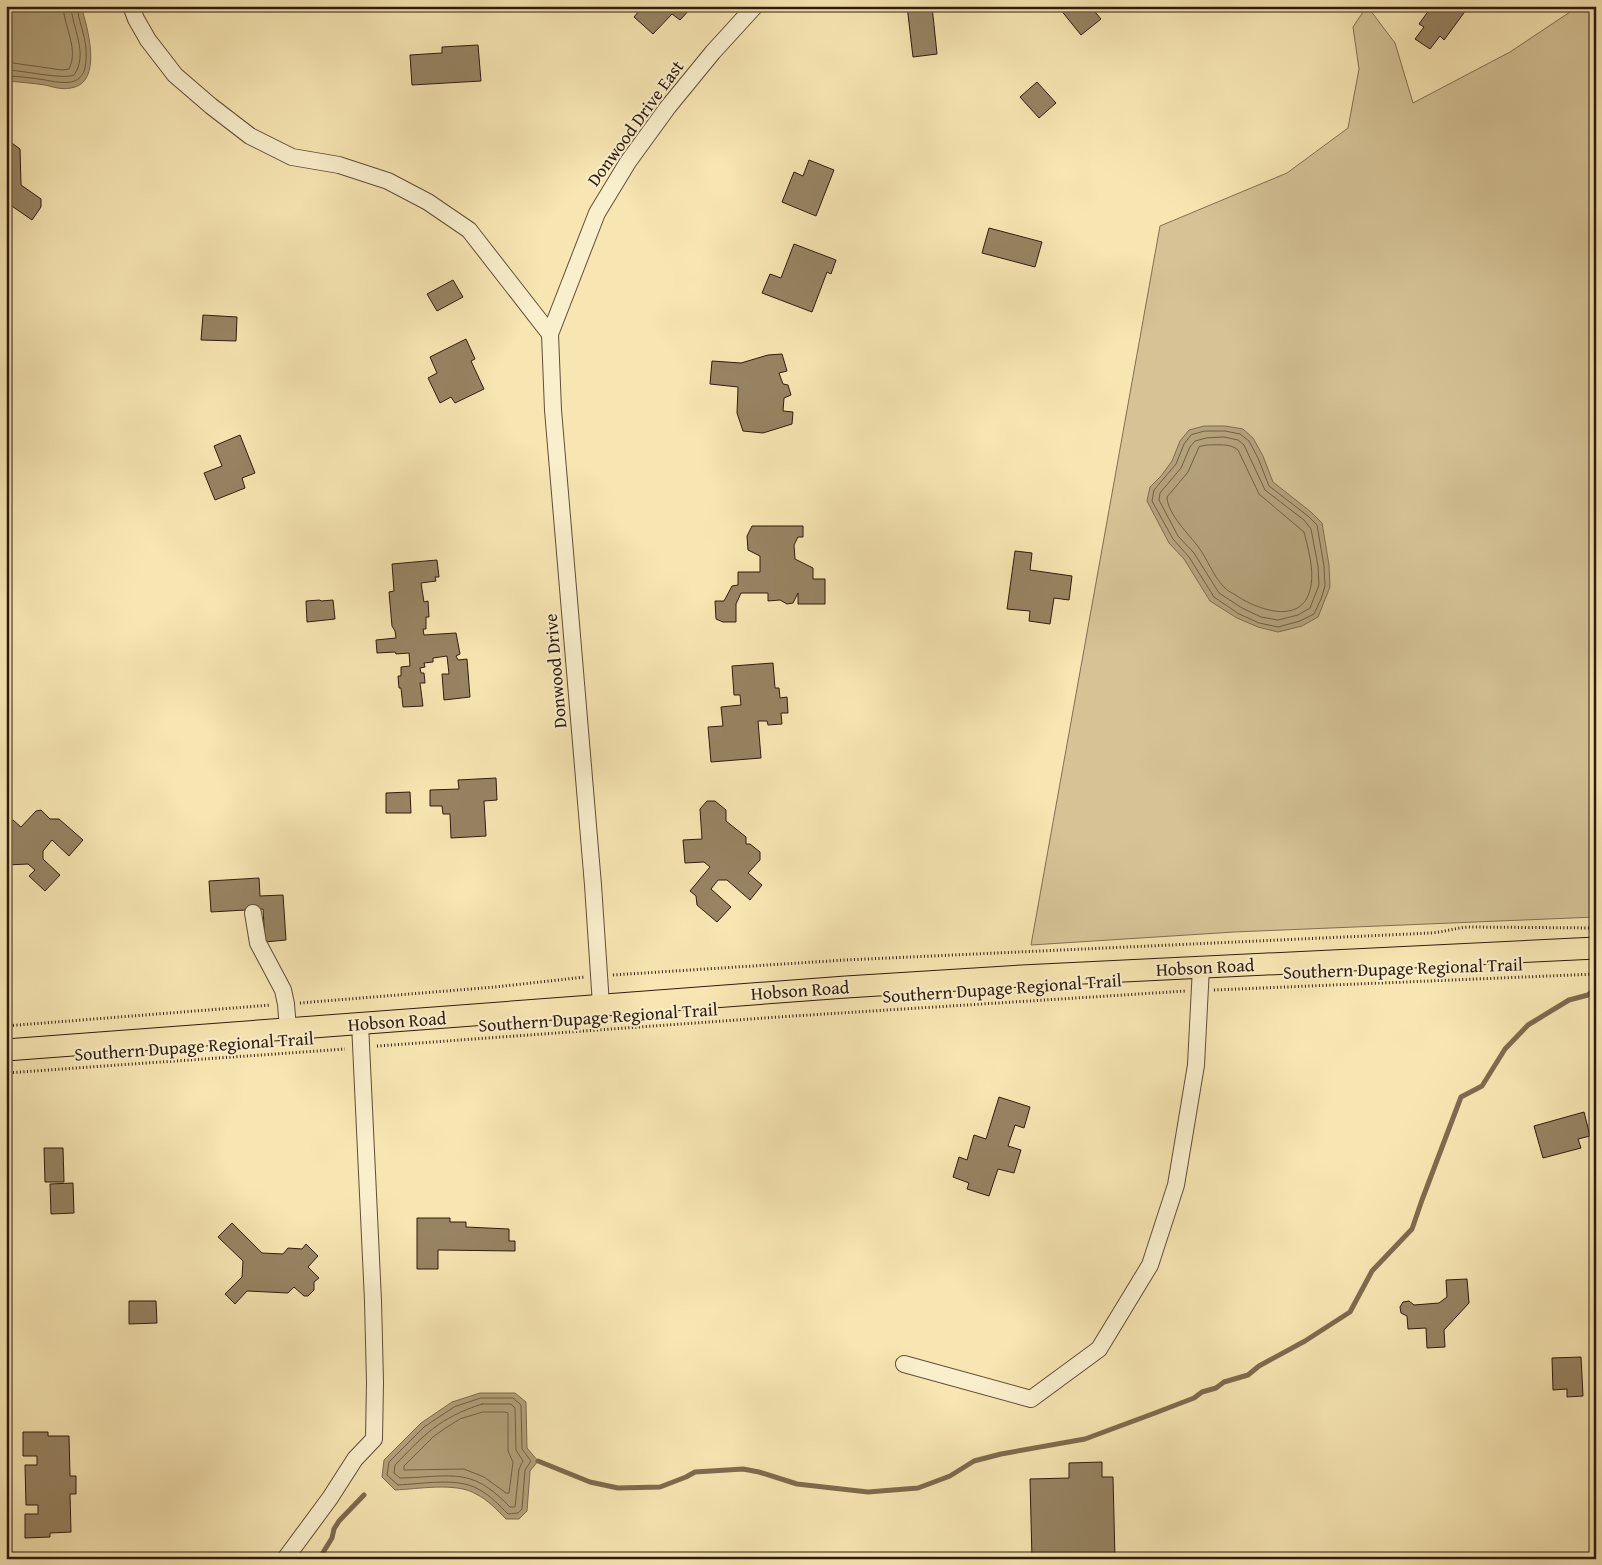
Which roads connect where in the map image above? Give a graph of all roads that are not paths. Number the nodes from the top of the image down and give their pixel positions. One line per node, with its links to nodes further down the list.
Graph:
1 (131, 6): 3 (street)
2 (755, 6): 3 (street, Donwood Drive East)
3 (550, 334): 7 (street, Donwood Drive)
4 (253, 913): 9 (street)
5 (1596, 948): 6 (main road, Hobson Road)
6 (1201, 967): 7 (main road, Hobson Road); 11 (street)
7 (601, 1005): 8 (main road, Hobson Road)
8 (360, 1023): 9 (main road, Hobson Road); 12 (street)
9 (288, 1029): 10 (main road, Hobson Road)
10 (6, 1050)
11 (904, 1364)
12 (285, 1559)

